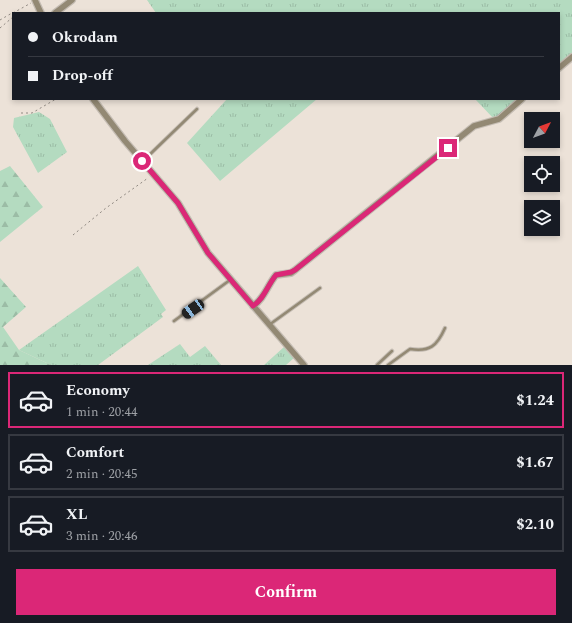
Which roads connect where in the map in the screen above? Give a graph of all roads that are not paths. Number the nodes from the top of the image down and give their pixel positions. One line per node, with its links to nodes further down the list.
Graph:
1 (72, 0): 4 (street)
2 (35, 1): 3 (street)
3 (40, 12)
4 (56, 12)
5 (572, 57): 6 (street)
6 (560, 67)
7 (94, 100): 10 (street)
8 (521, 100): 13 (street)
9 (197, 109): 10 (lane)
10 (142, 161): 11 (street)
11 (230, 280): 13 (street); 14 (lane)
12 (320, 288): 15 (lane)
13 (253, 306): 15 (street)
14 (174, 321)
15 (269, 325): 18 (street)
16 (445, 328): 20 (lane)
17 (392, 351): 19 (lane)
18 (304, 365)
19 (377, 365)
20 (388, 365)

